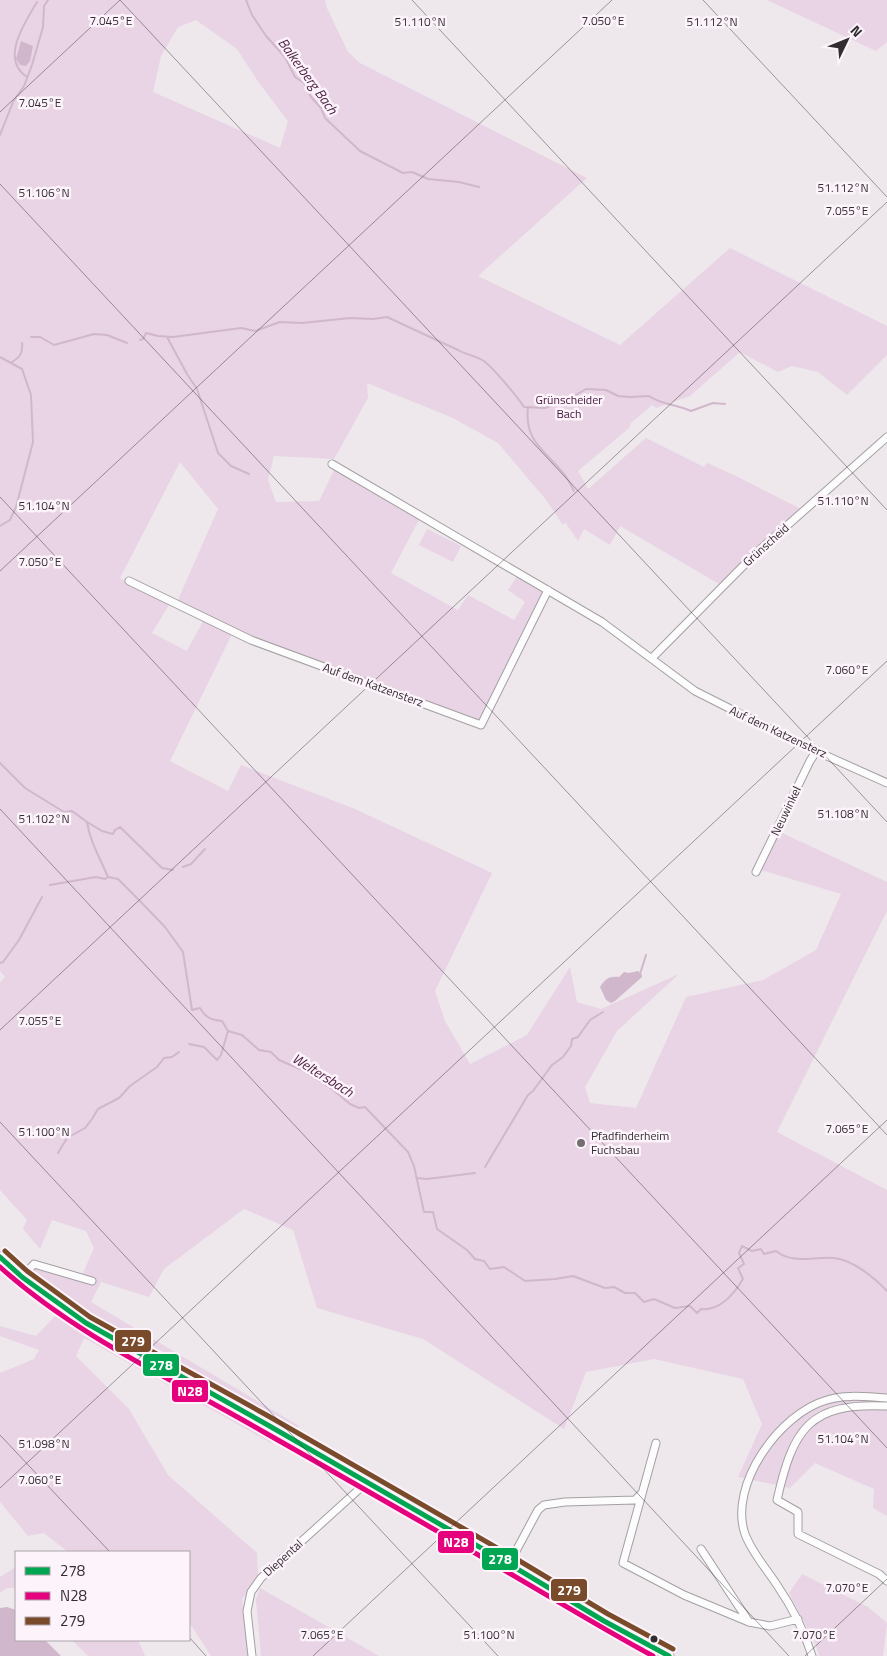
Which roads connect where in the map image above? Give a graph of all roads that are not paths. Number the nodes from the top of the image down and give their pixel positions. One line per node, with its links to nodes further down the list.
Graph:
1 (887, 437): 5 (street, Grünscheid)
2 (332, 464): 4 (street, Auf dem Katzensterz)
3 (129, 581): 4 (street, Auf dem Katzensterz)
4 (548, 590): 5 (street, Auf dem Katzensterz)
5 (652, 658): 6 (street, Auf dem Katzensterz)
6 (817, 750): 7 (street, Auf dem Katzensterz); 8 (street, Neuwinkel)
7 (887, 783)
8 (756, 872)
9 (0, 1257): 10 (main road)
10 (22, 1277): 11 (street); 15 (main road)
11 (92, 1281)
12 (887, 1398): 20 (street)
13 (887, 1406): 19 (street)
14 (656, 1443): 16 (street)
15 (366, 1483): 18 (main road); 22 (street, Diepental)
16 (643, 1492): 18 (street); 21 (street)
17 (701, 1549): 21 (street)
18 (509, 1564): 23 (main road)
19 (887, 1581)
20 (798, 1619): 21 (street); 24 (street)
21 (749, 1622)
22 (252, 1656)
23 (669, 1656)
24 (812, 1656)

